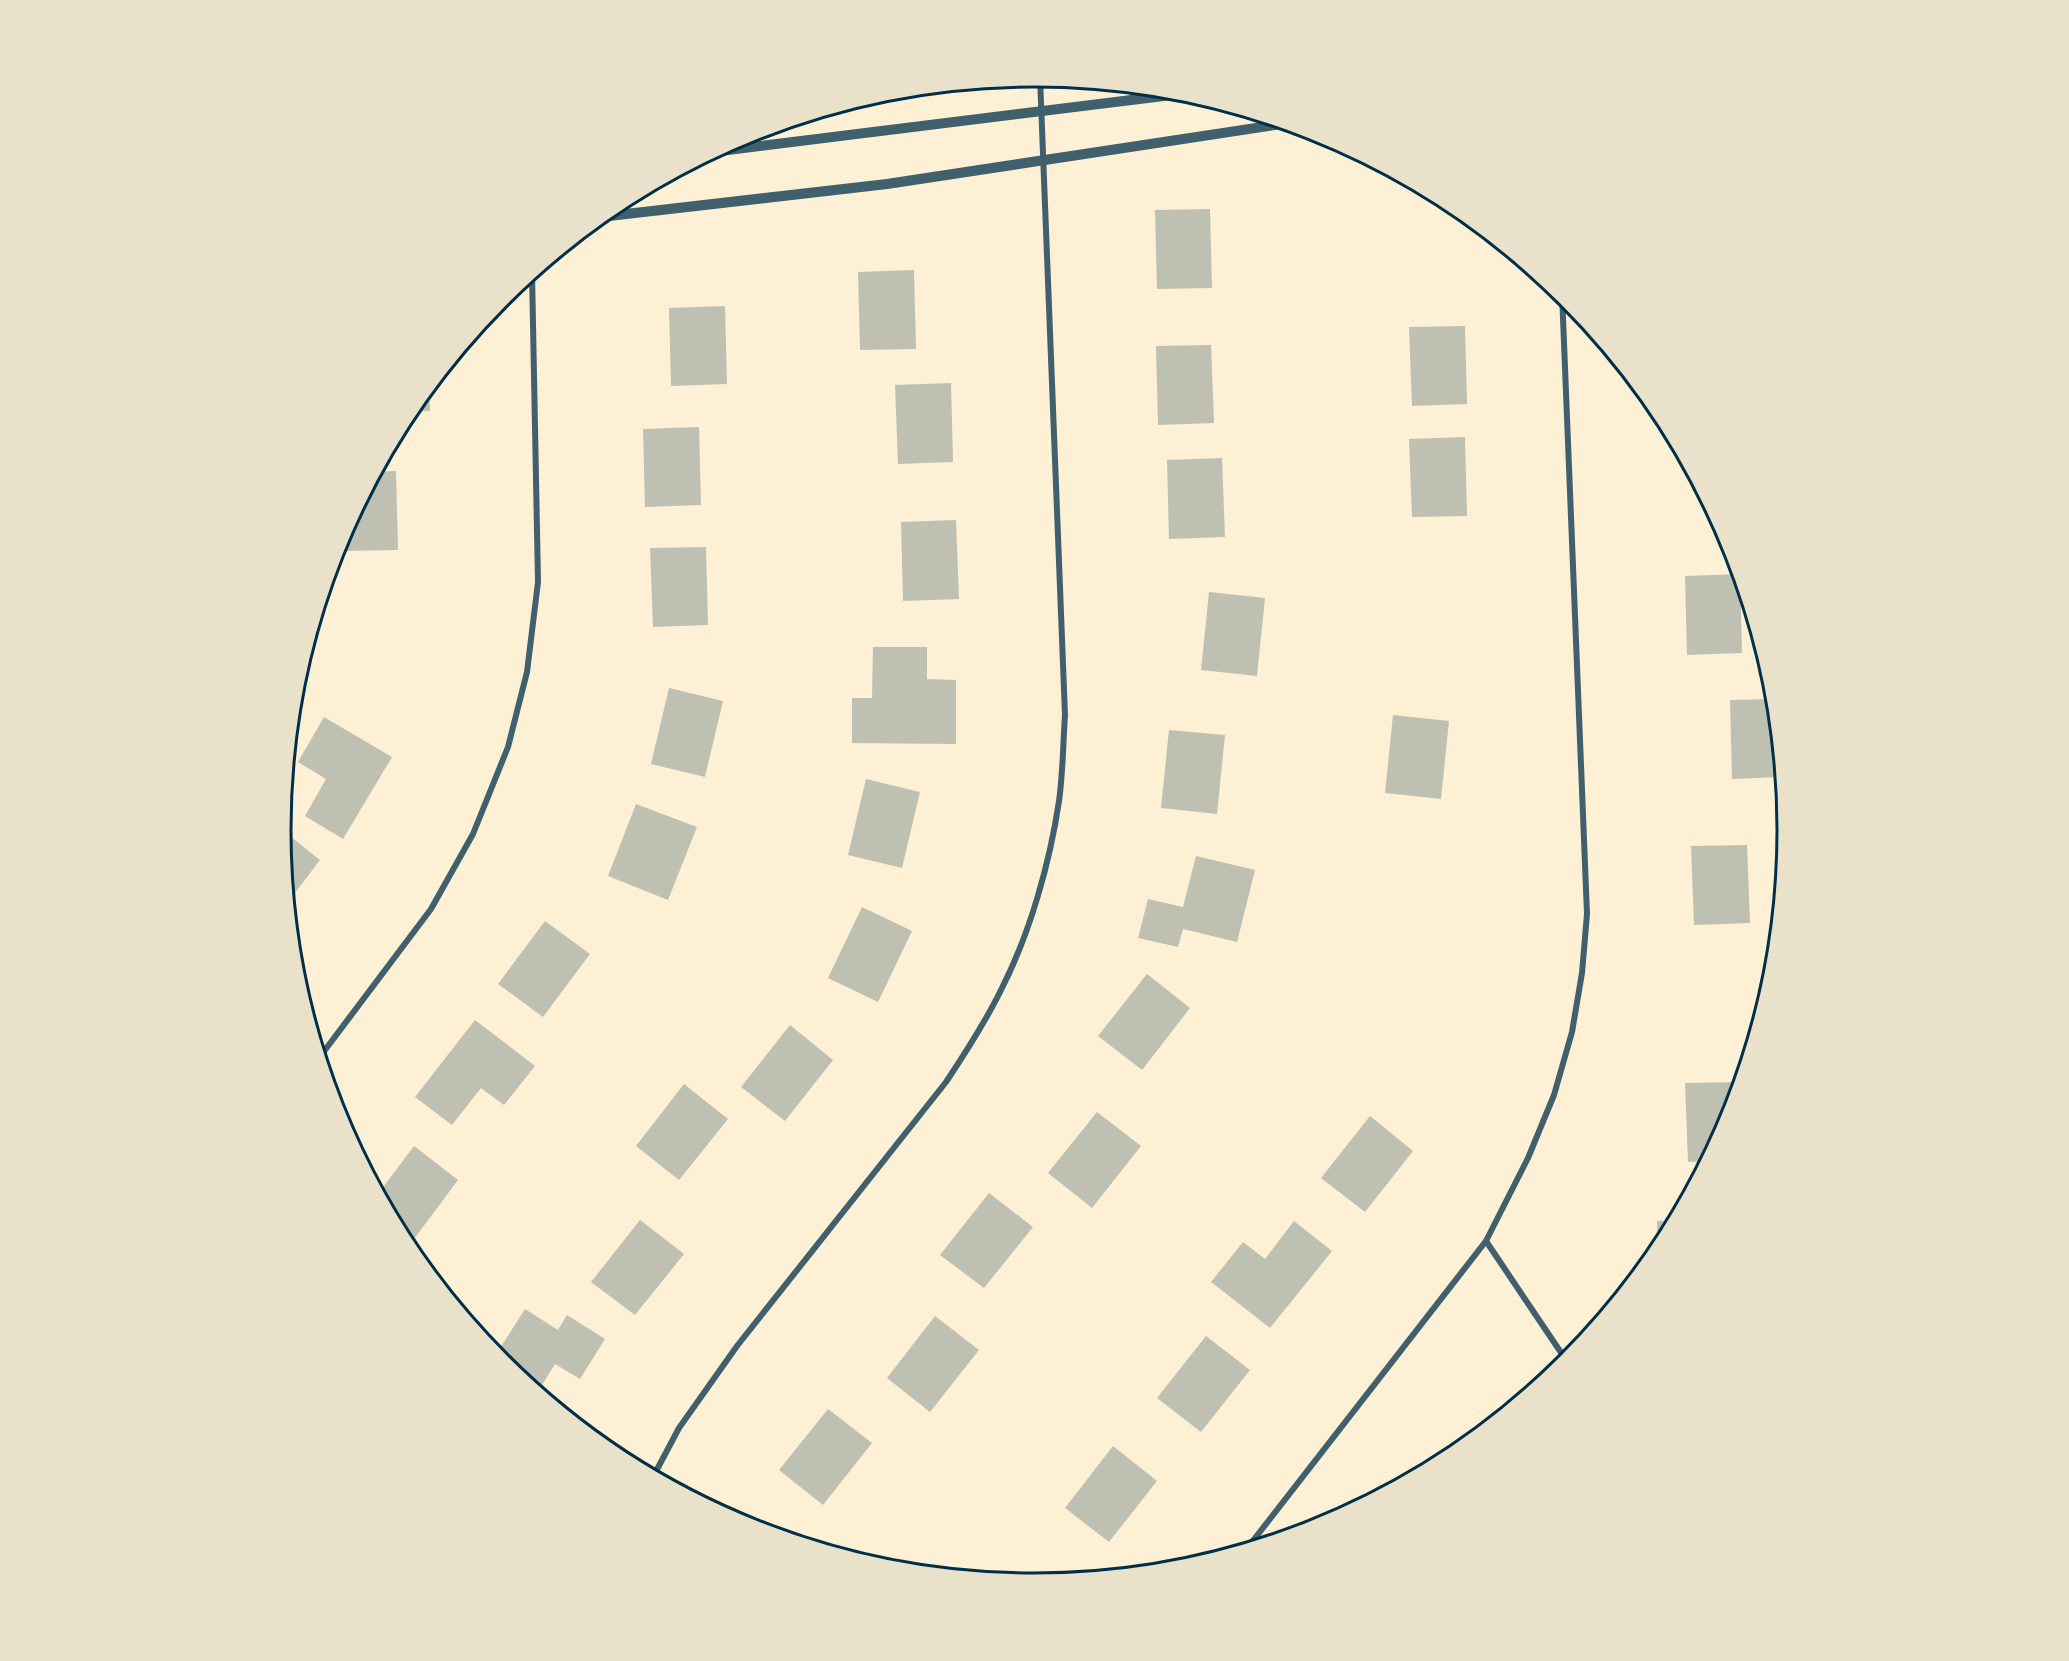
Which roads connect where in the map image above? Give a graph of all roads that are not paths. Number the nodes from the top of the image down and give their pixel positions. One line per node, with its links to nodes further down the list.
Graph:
1 (1041, 87): 3 (street)
2 (1155, 97): 3 (street)
3 (1042, 110): 5 (street); 6 (street)
4 (1272, 126): 6 (street)
5 (740, 148)
6 (1044, 161): 7 (street); 13 (street)
7 (617, 215)
8 (532, 283): 10 (street)
9 (1563, 308): 11 (street)
10 (324, 1051)
11 (1486, 1241): 12 (street); 14 (street)
12 (1562, 1354)
13 (657, 1470)
14 (1253, 1541)

